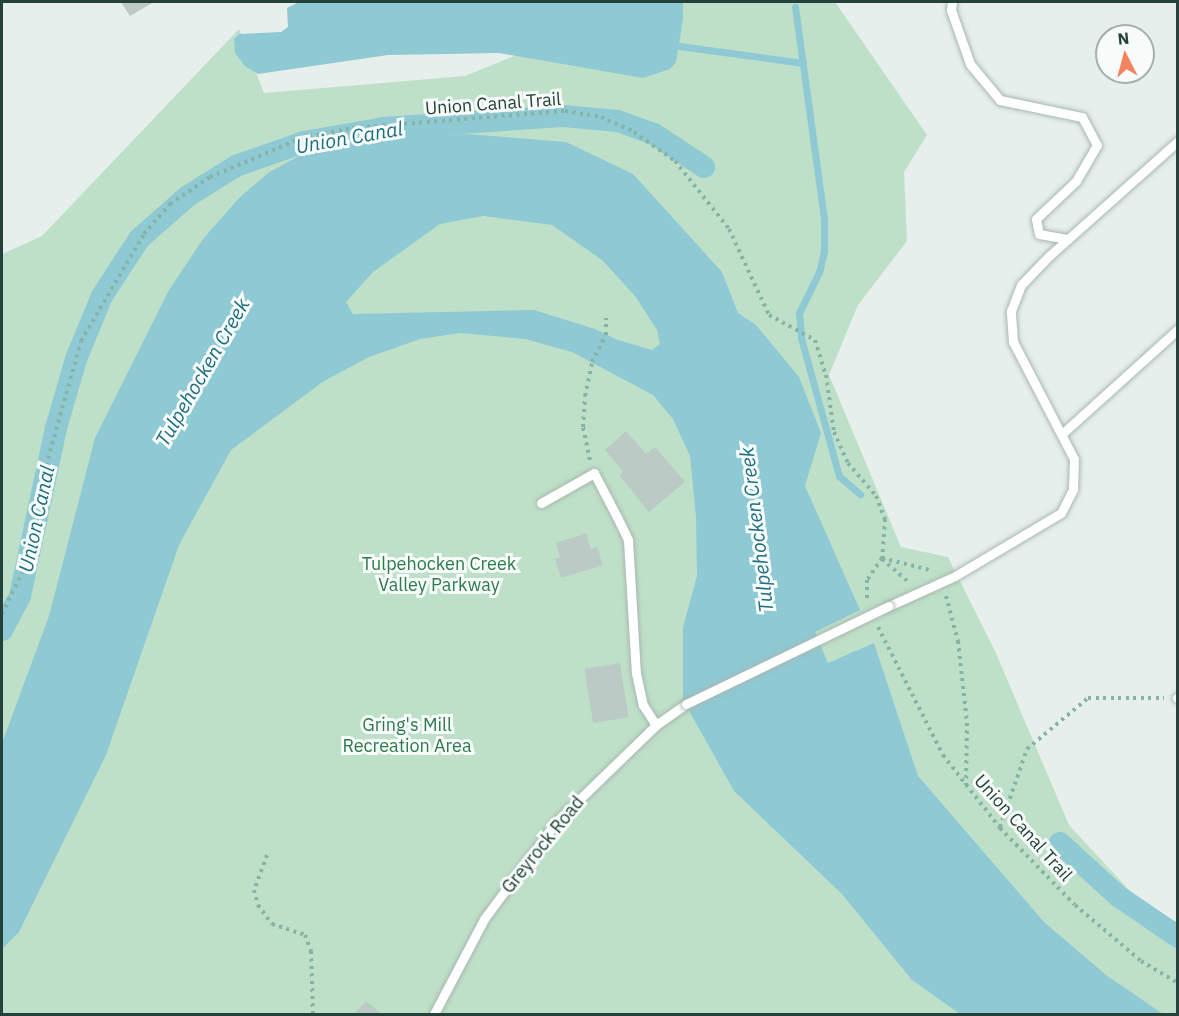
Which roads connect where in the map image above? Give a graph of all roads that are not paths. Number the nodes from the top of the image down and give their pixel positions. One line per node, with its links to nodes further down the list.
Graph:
1 (952, 2): 3 (lane)
2 (1178, 141): 3 (lane, Greyrock Road)
3 (1067, 239): 5 (lane, Greyrock Road)
4 (1178, 329): 5 (lane)
5 (1063, 433): 7 (lane, Greyrock Road, bridge)
6 (541, 503): 7 (lane)
7 (656, 725): 8 (lane, Greyrock Road)
8 (434, 1014)

